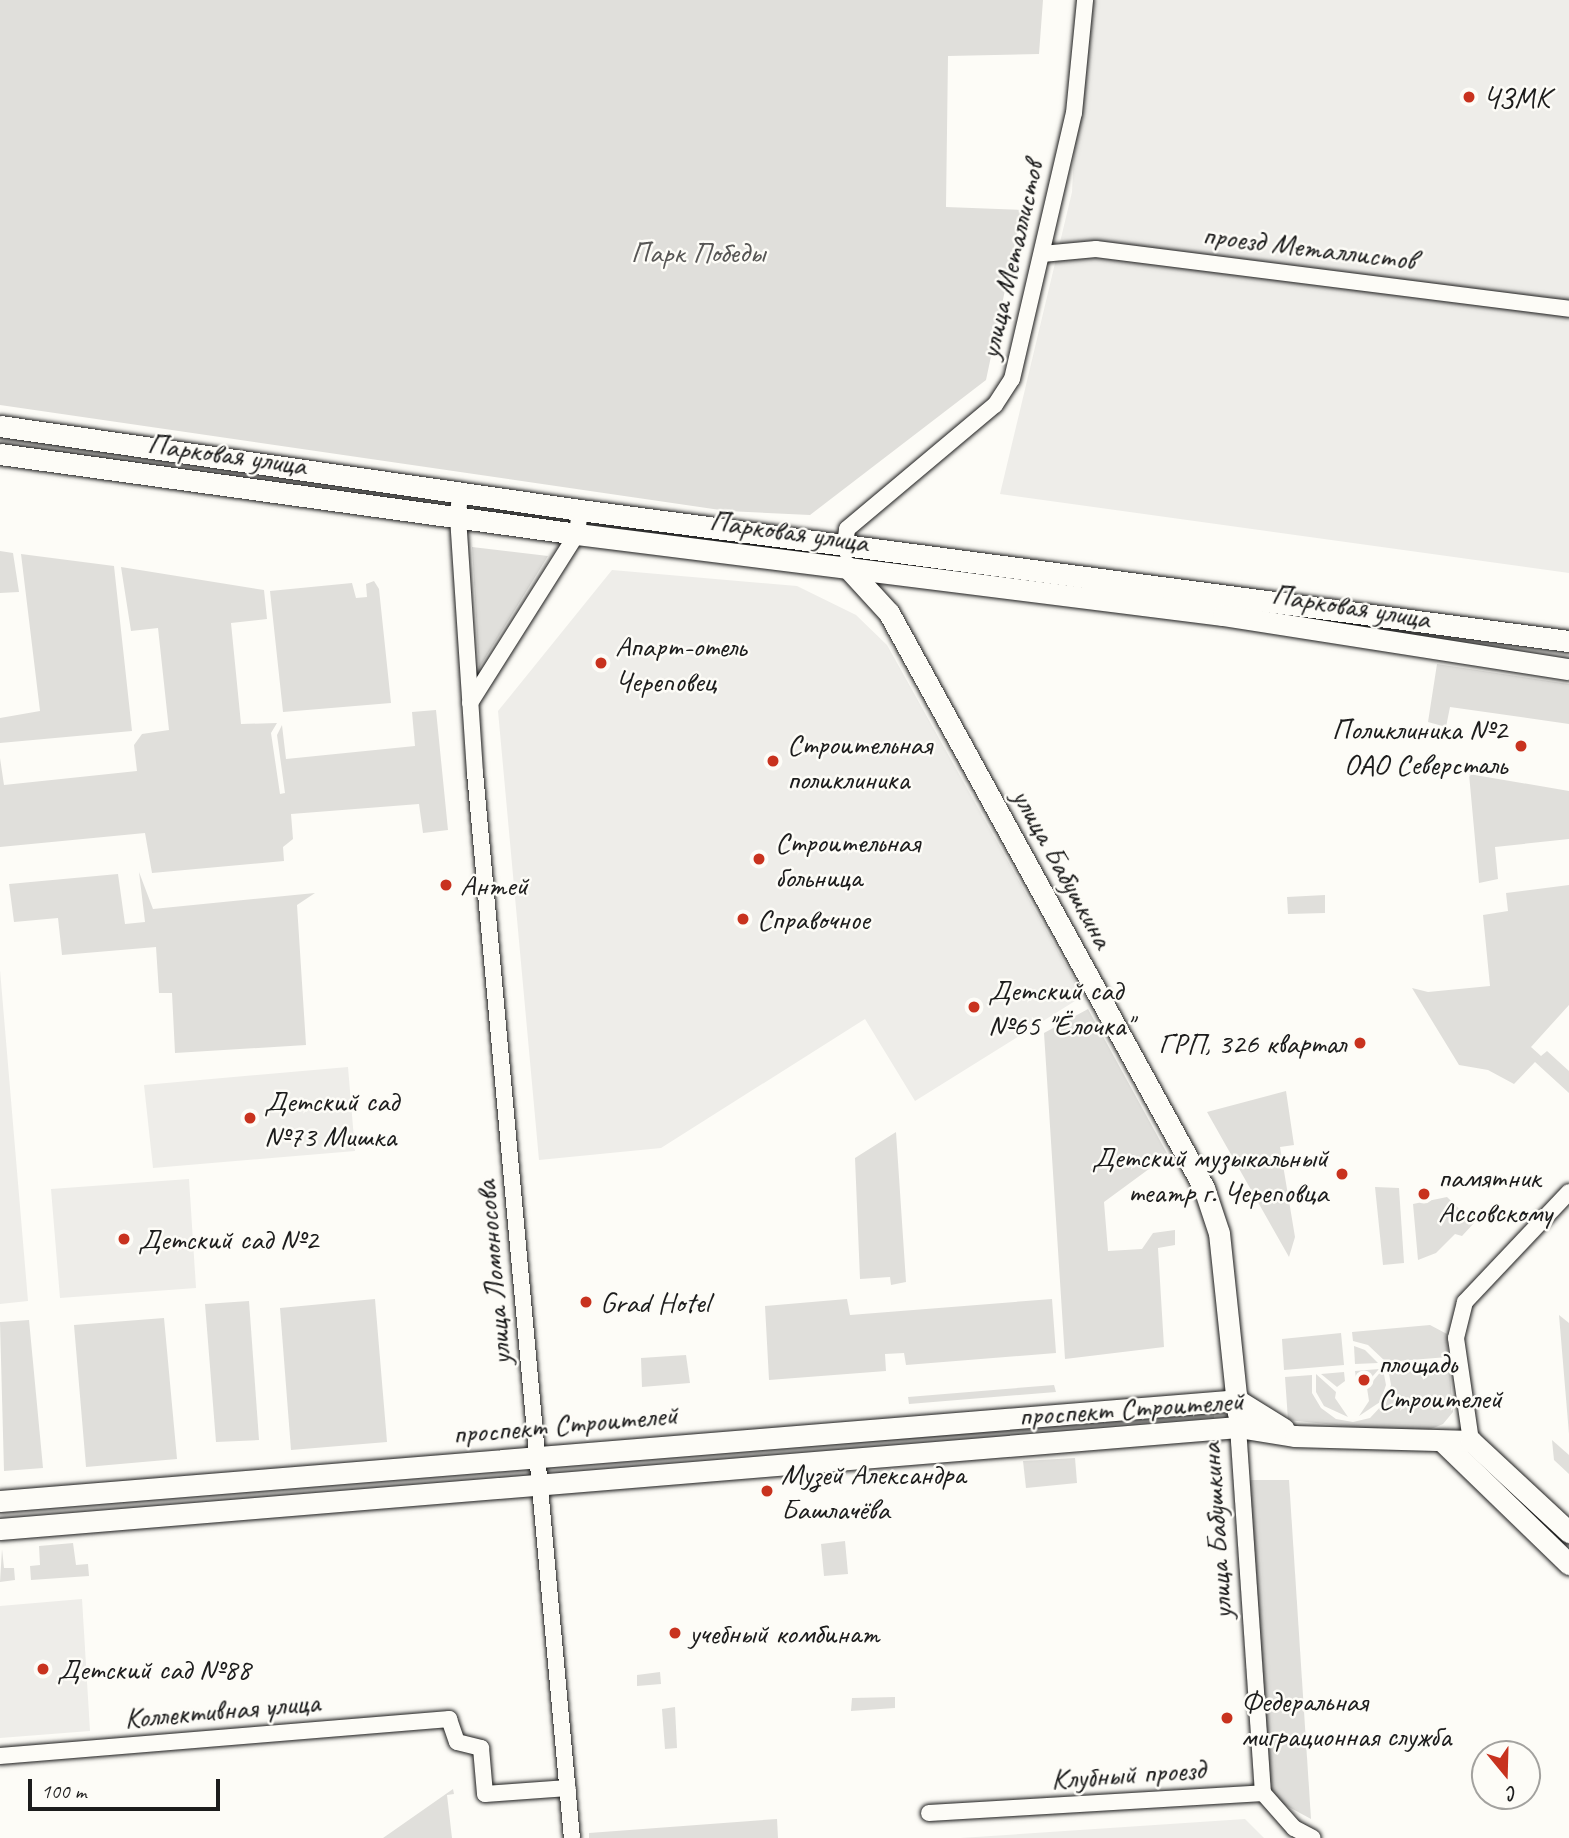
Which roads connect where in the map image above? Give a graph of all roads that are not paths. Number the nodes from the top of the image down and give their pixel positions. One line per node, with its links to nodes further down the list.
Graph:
1 (1084, 0): 2 (street, улица Металлистов)
2 (1042, 254): 3 (street, проезд Металлистов); 10 (street, улица Металлистов)
3 (1569, 309)
4 (0, 426): 6 (main road, Парковая улица)
5 (0, 454): 8 (main road, Парковая улица)
6 (460, 493): 7 (main road, Парковая улица); 8 (street, улица Ломоносова)
7 (580, 510): 9 (street); 10 (main road, Парковая улица)
8 (458, 517): 9 (main road, Парковая улица); 14 (street, улица Ломоносова)
9 (577, 534): 11 (main road, Парковая улица); 14 (street)
10 (845, 544): 11 (main road); 12 (main road, Парковая улица)
11 (845, 569): 13 (main road, Парковая улица); 16 (main road, улица Бабушкина)
12 (1569, 641)
13 (1569, 668)
14 (470, 703): 21 (street, улица Ломоносова)
15 (1569, 1192): 20 (street)
16 (1237, 1400): 17 (main road, улица Бабушкина); 18 (main road, проспект Строителей); 21 (main road, проспект Строителей)
17 (1238, 1427): 18 (main road, проспект Строителей); 22 (main road, проспект Строителей); 29 (street, улица Бабушкина)
18 (1295, 1436): 19 (main road)
19 (1442, 1441): 20 (main road); 26 (main road)
20 (1471, 1441): 25 (main road)
21 (539, 1456): 22 (street, улица Ломоносова); 23 (main road, проспект Строителей)
22 (541, 1485): 24 (main road, проспект Строителей); 28 (street, улица Ломоносова)
23 (0, 1501)
24 (0, 1529)
25 (1569, 1532)
26 (1569, 1564)
27 (0, 1756): 28 (street, Коллективная улица)
28 (568, 1788): 31 (street, улица Ломоносова)
29 (1263, 1793): 30 (street, Клубный проезд); 32 (street)
30 (929, 1812)
31 (572, 1838)
32 (1313, 1838)

